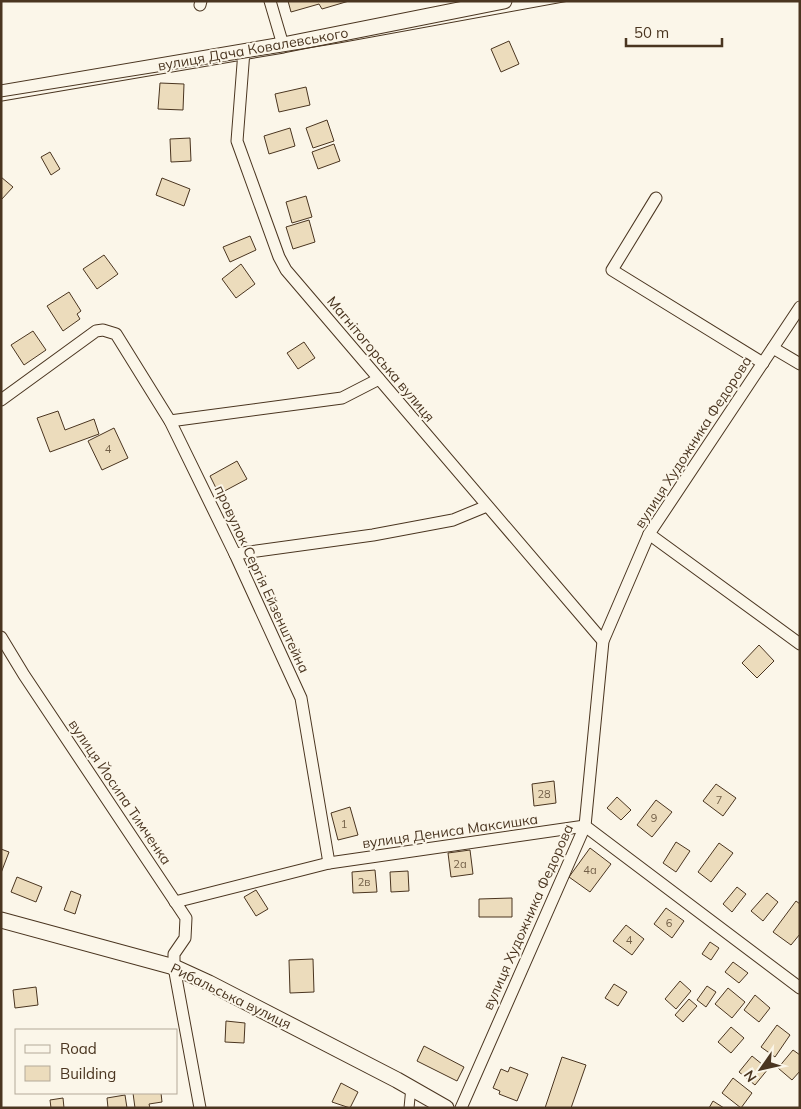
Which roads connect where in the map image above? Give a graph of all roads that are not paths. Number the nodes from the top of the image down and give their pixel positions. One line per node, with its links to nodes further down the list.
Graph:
1 (270, 1): 3 (street)
2 (504, 1): 3 (street, вулиця Дача Ковалевського)
3 (283, 45): 4 (street, вулиця Дача Ковалевського)
4 (244, 51): 5 (street, вулиця Дача Ковалевського); 11 (street, Магнітогорська вулиця)
5 (1, 93)
6 (656, 198): 9 (street)
7 (800, 307): 8 (street, вулиця Художника Федорова)
8 (773, 348): 9 (street, вулиця Художника Федорова); 10 (street)
9 (763, 362): 15 (street, вулиця Художника Федорова)
10 (800, 364)
11 (379, 379): 13 (street); 14 (street, Магнітогорська вулиця)
12 (1, 400): 13 (street, провулок Сергія Ейзенштейна)
13 (170, 421): 16 (street, провулок Сергія Ейзенштейна)
14 (487, 506): 16 (street); 18 (street, Магнітогорська вулиця)
15 (649, 534): 18 (street, вулиця Художника Федорова); 19 (street)
16 (235, 554): 21 (street, провулок Сергія Ейзенштейна)
17 (1, 637): 22 (street, вулиця Йосипа Тимченка)
18 (603, 641): 20 (street, вулиця Художника Федорова)
19 (800, 644)
20 (585, 826): 21 (street, вулиця Дениса Максишка); 25 (street); 30 (street, вулиця Художника Федорова)
21 (329, 863): 22 (street, вулиця Дениса Максишка)
22 (175, 902): 24 (street, вулиця Йосипа Тимченка)
23 (1, 920): 24 (street, Рибальська вулиця)
24 (174, 967): 26 (street, Рибальська вулиця); 27 (street)
25 (800, 988)
26 (411, 1087): 28 (street); 29 (street, Рибальська вулиця)
27 (200, 1108)
28 (409, 1108)
29 (446, 1108)
30 (461, 1108)

